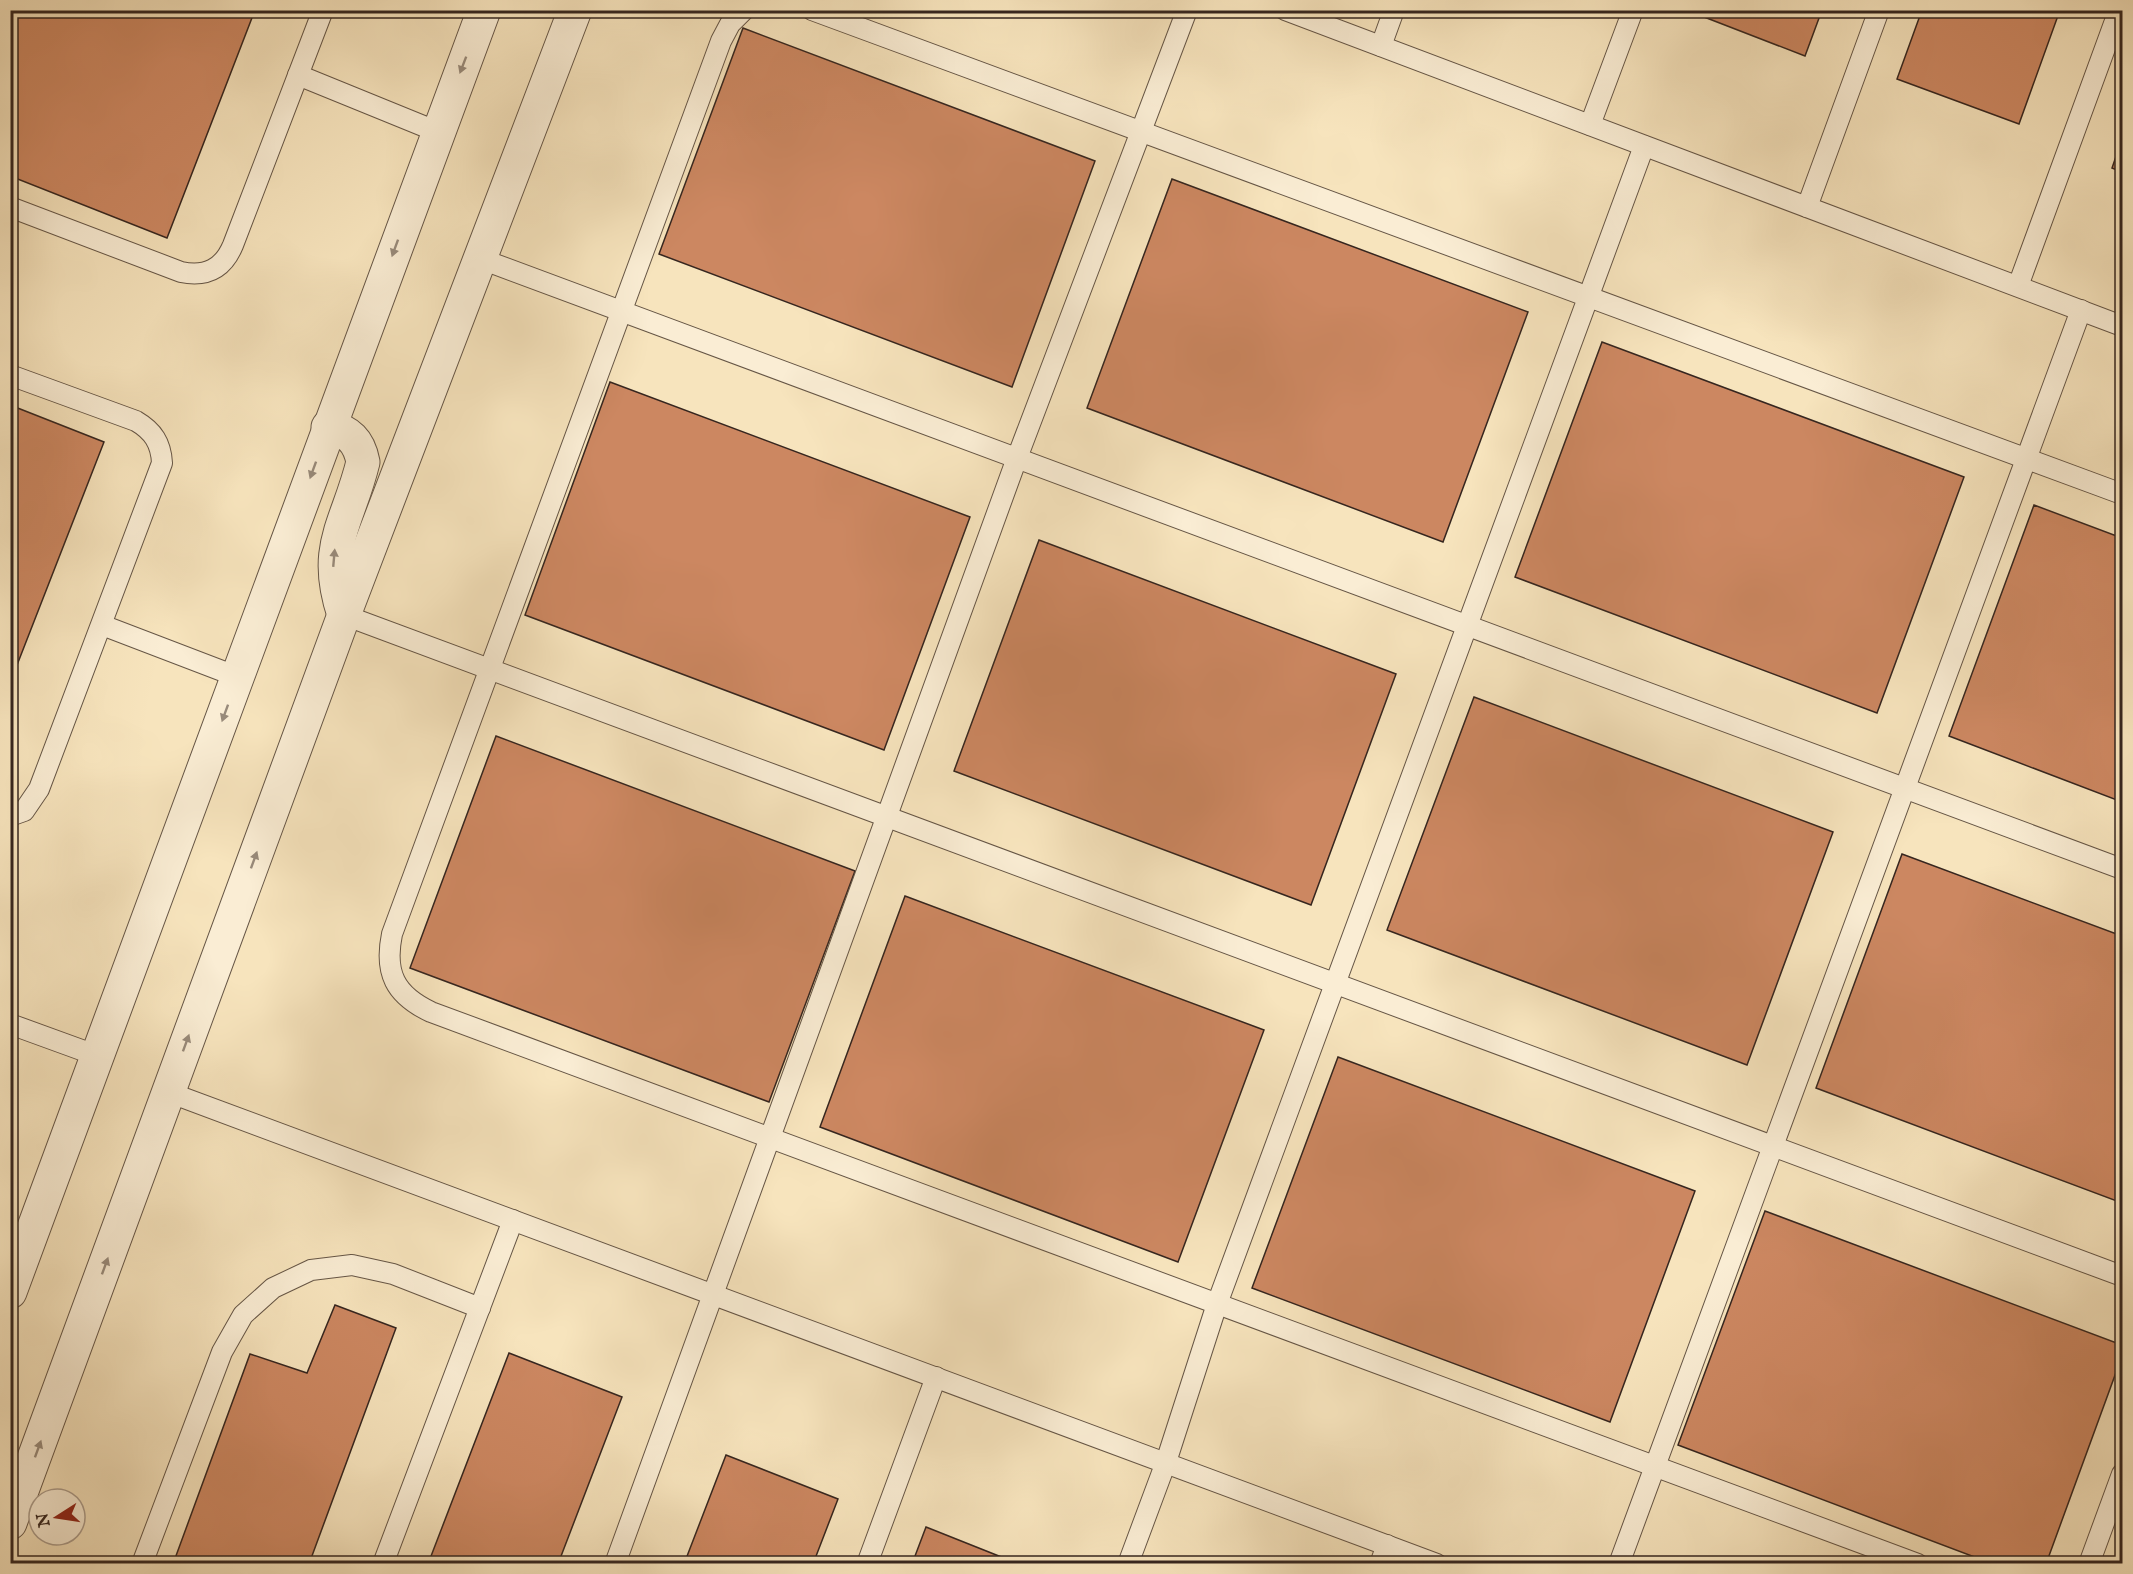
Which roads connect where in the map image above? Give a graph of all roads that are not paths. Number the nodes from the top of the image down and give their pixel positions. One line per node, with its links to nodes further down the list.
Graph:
1 (323, 10): 13 (lane)
2 (484, 10): 15 (street, one-way to 15)
3 (575, 10): 20 (street)
4 (744, 10): 24 (lane)
5 (812, 10): 16 (lane)
6 (1187, 10): 16 (lane)
7 (1285, 10): 12 (lane)
8 (1394, 10): 12 (lane)
9 (1633, 10): 14 (lane)
10 (1879, 10): 19 (lane)
11 (2119, 10): 21 (lane)
12 (1381, 46): 14 (lane)
13 (298, 75): 15 (lane); 18 (lane)
14 (1590, 125): 17 (lane)
15 (438, 132): 27 (street, one-way to 27)
16 (1139, 133): 22 (lane); 28 (lane)
17 (1644, 146): 19 (lane); 22 (lane)
18 (10, 207)
19 (1807, 207): 21 (lane)
20 (481, 259): 24 (lane); 31 (street)
21 (2018, 286): 23 (lane)
22 (1588, 297): 29 (lane); 33 (lane)
23 (2081, 310): 25 (lane); 29 (lane)
24 (622, 311): 28 (lane); 34 (lane)
25 (2122, 326)
26 (10, 375): 32 (lane)
27 (328, 427): 31 (street, one-way to 27); 35 (street, one-way to 35)
28 (1017, 458): 33 (lane); 38 (lane)
29 (2026, 458): 30 (lane); 36 (lane)
30 (2122, 494)
31 (344, 615): 34 (lane); 43 (street, one-way to 31)
32 (102, 625): 35 (lane); 37 (lane)
33 (1467, 626): 36 (lane); 40 (lane)
34 (491, 670): 38 (lane); 44 (lane)
35 (238, 677): 42 (street, one-way to 42)
36 (1905, 788): 39 (lane); 45 (lane)
37 (10, 816)
38 (885, 816): 40 (lane); 44 (lane)
39 (2122, 869)
40 (1335, 983): 45 (lane); 50 (lane)
41 (10, 1024): 42 (lane)
42 (98, 1056): 48 (street)
43 (168, 1092): 46 (lane); 56 (street, one-way to 43)
44 (769, 1137): 49 (lane); 50 (lane)
45 (1773, 1146): 47 (lane); 54 (lane)
46 (513, 1220): 49 (lane); 51 (lane)
47 (2122, 1276)
48 (10, 1292)
49 (714, 1294): 52 (lane); 60 (lane)
50 (1218, 1304): 53 (lane); 54 (lane)
51 (480, 1308): 58 (lane); 59 (lane)
52 (936, 1377): 53 (lane); 61 (lane)
53 (1166, 1462): 57 (lane); 62 (lane)
54 (1656, 1466): 64 (lane); 65 (lane)
55 (2122, 1474): 66 (lane)
56 (10, 1523)
57 (1383, 1554): 63 (lane)
58 (142, 1563)
59 (383, 1563)
60 (615, 1563)
61 (867, 1563)
62 (1128, 1563)
63 (1437, 1563)
64 (1619, 1563)
65 (1918, 1563)
66 (2089, 1563)

